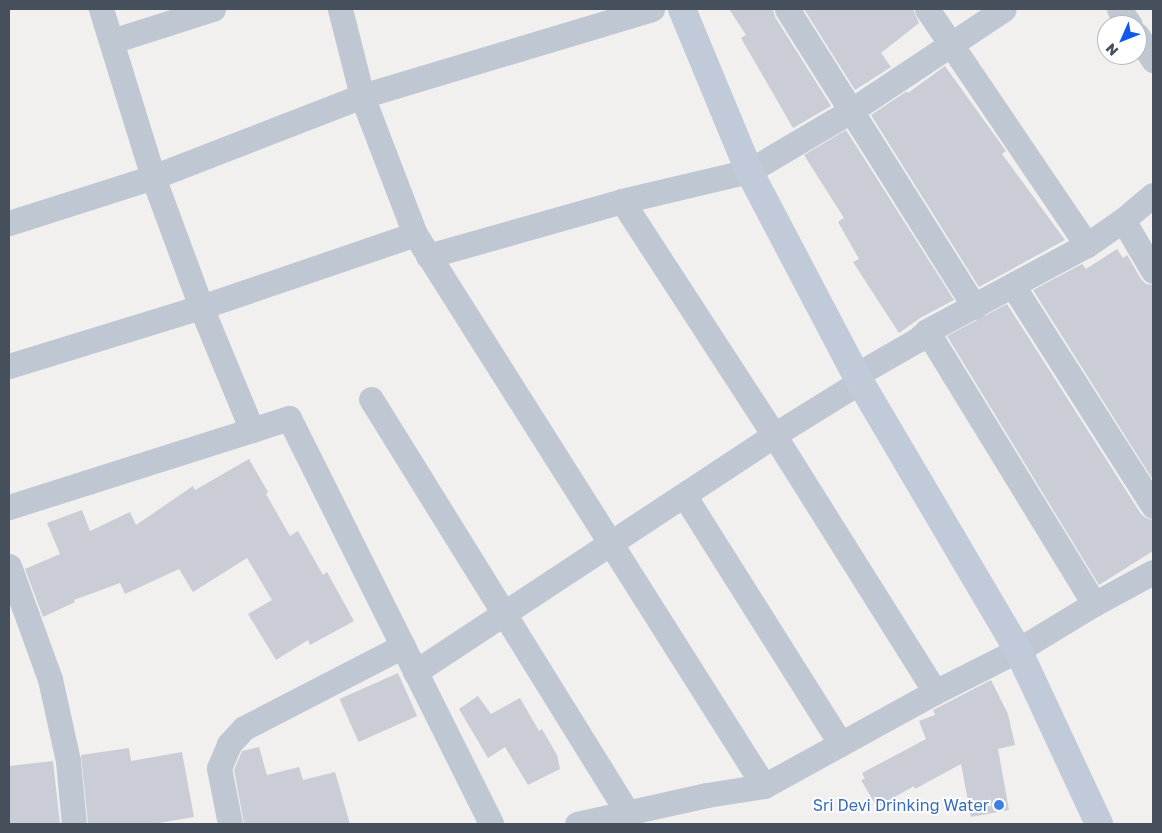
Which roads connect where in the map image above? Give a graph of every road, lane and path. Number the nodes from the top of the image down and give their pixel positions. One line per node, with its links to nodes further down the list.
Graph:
1 (101, 9): 9 (street)
2 (212, 9): 9 (street)
3 (340, 9): 11 (street)
4 (652, 9): 11 (street)
5 (682, 9): 13 (main road)
6 (787, 9): 12 (street)
7 (928, 9): 10 (street)
8 (1004, 9): 10 (street)
9 (112, 41): 14 (street)
10 (951, 46): 12 (street); 20 (street)
11 (362, 96): 14 (street); 19 (street)
12 (852, 110): 13 (street); 25 (street)
13 (749, 171): 16 (street); 28 (main road)
14 (154, 177): 18 (street); 24 (street)
15 (1153, 195): 17 (street)
16 (622, 201): 21 (street); 31 (street)
17 (1123, 220): 20 (street); 22 (street)
18 (9, 223)
19 (415, 234): 21 (street); 24 (street)
20 (1087, 245): 23 (street)
21 (428, 256): 35 (street)
22 (1153, 271)
23 (1013, 286): 25 (street); 34 (street)
24 (201, 307): 27 (street); 30 (street)
25 (975, 307): 26 (street)
26 (927, 331): 28 (street); 38 (street)
27 (9, 366)
28 (858, 378): 31 (street); 41 (main road)
29 (371, 399): 39 (street)
30 (252, 430): 33 (street); 40 (street)
31 (774, 435): 32 (street); 43 (street)
32 (684, 495): 35 (street); 44 (street)
33 (9, 506)
34 (1153, 506)
35 (611, 544): 39 (street); 45 (street)
36 (9, 566): 47 (street)
37 (1153, 572): 38 (street)
38 (1094, 604): 41 (street)
39 (503, 615): 42 (street); 46 (street)
40 (403, 646): 42 (street); 48 (street)
41 (1018, 650): 43 (street); 51 (main road)
42 (416, 672): 49 (street)
43 (935, 692): 44 (street)
44 (841, 744): 45 (street)
45 (764, 786): 46 (street)
46 (628, 813): 50 (street)
47 (74, 824)
48 (230, 824)
49 (491, 824)
50 (577, 824)
51 (1100, 824)

